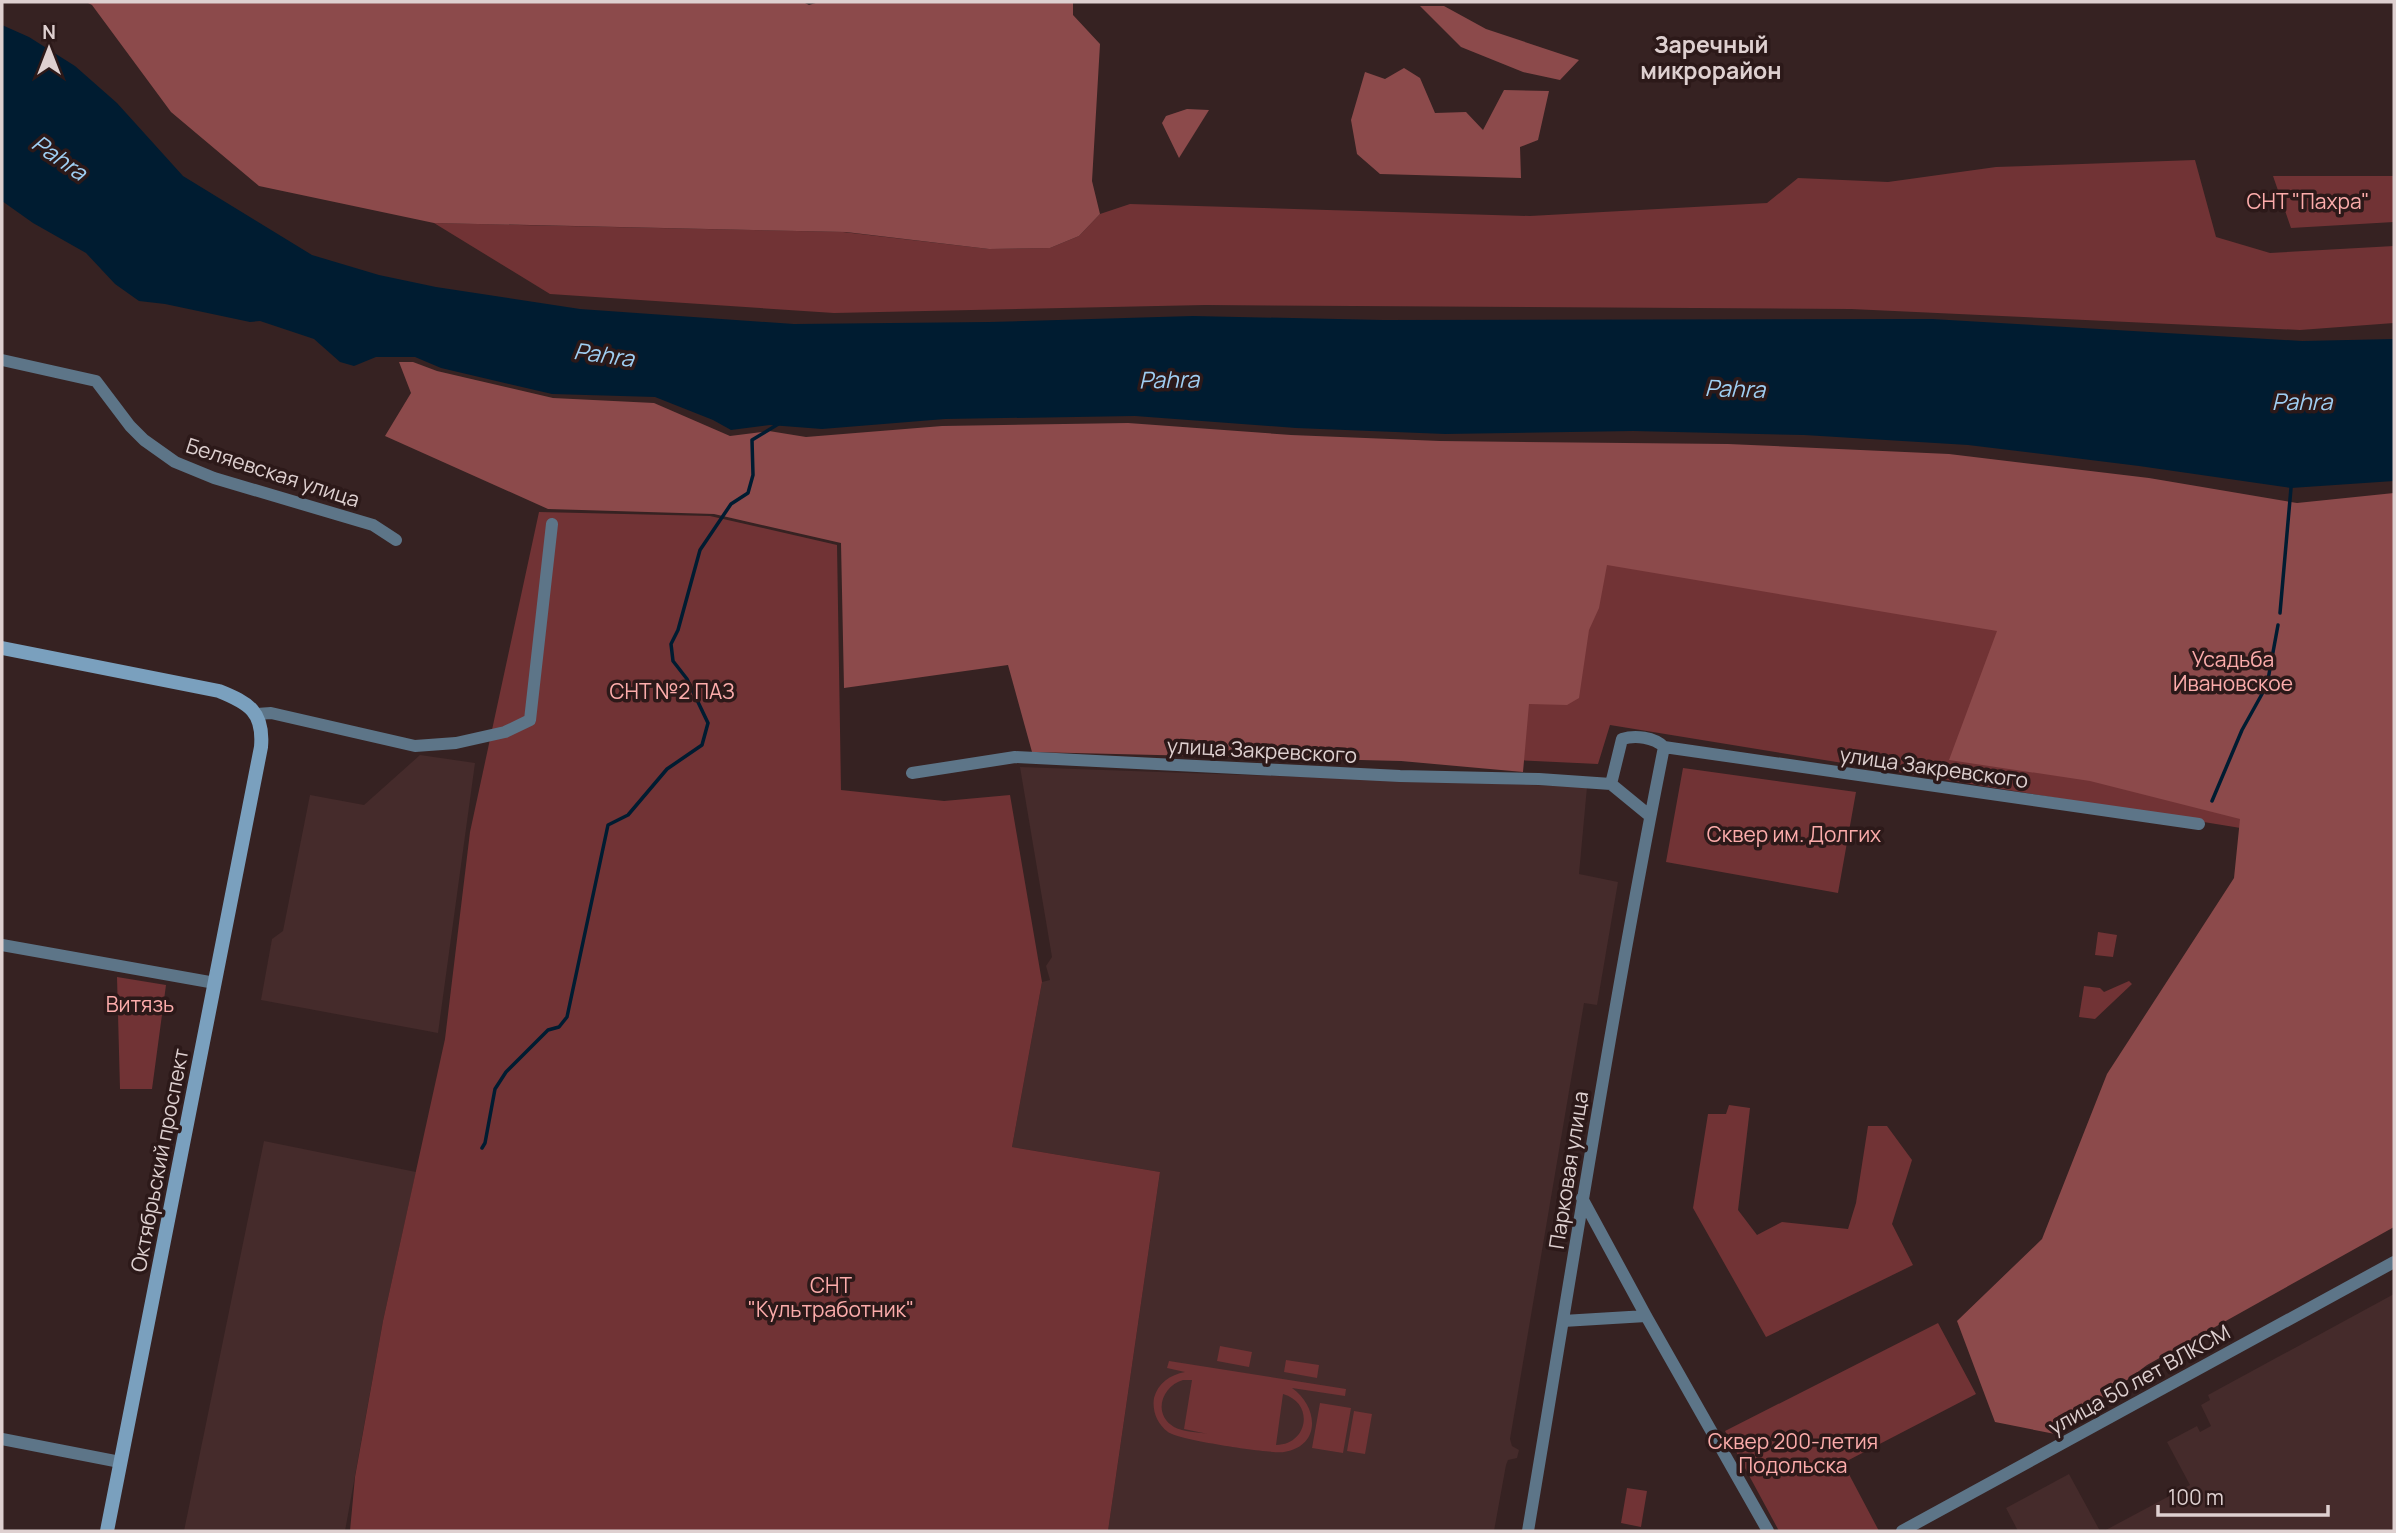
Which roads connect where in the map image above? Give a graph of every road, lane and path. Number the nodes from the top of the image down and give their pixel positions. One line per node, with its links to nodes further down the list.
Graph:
1 (2, 360): 3 (street, Беляевская улица)
2 (552, 524): 5 (street)
3 (396, 540)
4 (2, 648): 5 (main road)
5 (257, 714): 12 (main road, Октябрьский проспект)
6 (1664, 747): 8 (street); 9 (street, Парковая улица); 10 (street, улица Закревского)
7 (912, 773): 8 (street, улица Закревского)
8 (1611, 785): 9 (street)
9 (1650, 816): 13 (street, Парковая улица)
10 (2199, 824)
11 (2, 945): 12 (street)
12 (215, 983): 18 (main road, Октябрьский проспект)
13 (1582, 1198): 15 (street); 16 (street, Парковая улица)
14 (2394, 1262): 22 (street, улица 50 лет ВЛКСМ)
15 (1646, 1316): 16 (street); 21 (street)
16 (1563, 1321): 20 (street, Парковая улица)
17 (2, 1439): 18 (street)
18 (120, 1462): 19 (main road, Октябрьский проспект)
19 (107, 1531)
20 (1528, 1531)
21 (1768, 1531)
22 (1902, 1531)

